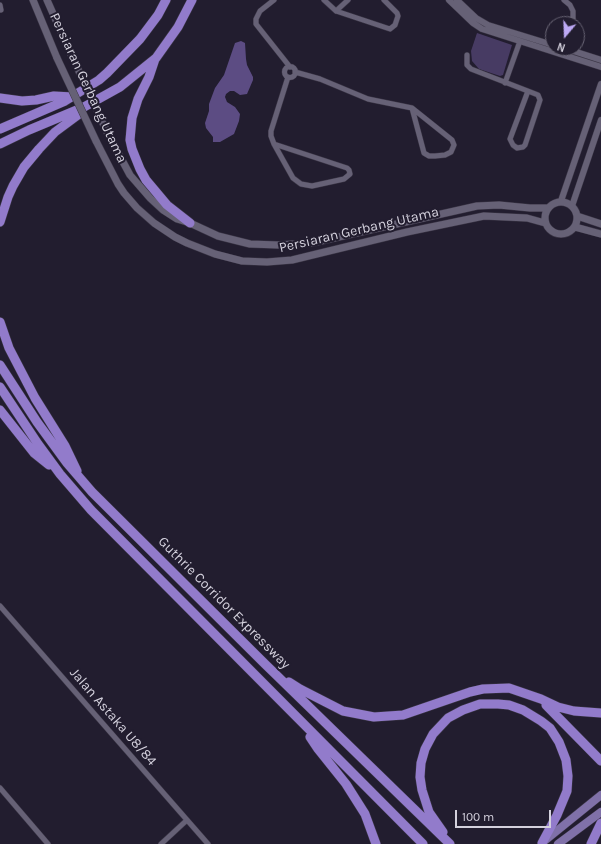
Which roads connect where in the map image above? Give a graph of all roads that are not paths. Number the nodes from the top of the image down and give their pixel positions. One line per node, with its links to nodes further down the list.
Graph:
1 (33, 0): 41 (main road, Persiaran Gerbang Utama, bridge)
2 (47, 0): 40 (main road, Persiaran Gerbang Utama, bridge)
3 (166, 0): 27 (highway)
4 (192, 0): 18 (highway)
5 (274, 0): 20 (street)
6 (324, 0): 12 (street)
7 (348, 0): 12 (street)
8 (384, 0): 12 (street)
9 (450, 0): 14 (street)
10 (457, 0): 15 (street)
11 (564, 0): 13 (street)
12 (336, 11)
13 (573, 16)
14 (520, 41): 21 (street); 24 (street)
15 (545, 43)
16 (466, 55): 24 (street)
17 (585, 55): 19 (street)
18 (156, 58): 29 (highway); 40 (highway)
19 (601, 60)
20 (290, 67): 22 (street); 23 (street)
21 (601, 67)
22 (295, 72): 23 (street); 30 (street)
23 (288, 77): 34 (street)
24 (505, 83): 26 (street)
25 (601, 84): 35 (street)
26 (528, 90): 26 (street)
27 (72, 97): 28 (highway); 32 (highway)
28 (0, 98)
29 (84, 108): 33 (highway); 39 (highway)
30 (412, 108): 30 (street)
31 (601, 120): 36 (street)
32 (0, 129)
33 (0, 144)
34 (274, 144): 34 (street)
35 (561, 201): 36 (main road); 37 (main road, Persiaran Gerbang Utama)
36 (572, 206): 38 (main road)
37 (548, 208): 40 (main road, Persiaran Gerbang Utama); 41 (main road)
38 (577, 216): 42 (main road); 43 (main road)
39 (0, 222)
40 (190, 223)
41 (545, 223): 43 (main road, Persiaran Gerbang Utama)
42 (601, 224)
43 (575, 227): 44 (main road)
44 (601, 234)
45 (0, 322): 50 (highway)
46 (0, 365): 50 (highway, Guthrie Corridor Expressway)
47 (0, 387): 49 (highway)
48 (0, 410): 49 (highway)
49 (61, 475): 55 (highway)
50 (80, 478): 52 (highway, Guthrie Corridor Expressway)
51 (0, 606): 60 (street, Jalan Astaka U8/84)
52 (265, 664): 53 (highway); 62 (highway, Guthrie Corridor Expressway)
53 (541, 699): 54 (highway); 56 (highway)
54 (601, 713)
55 (302, 724): 66 (highway); 67 (highway)
56 (601, 761)
57 (0, 788): 63 (street)
58 (601, 795): 68 (main road)
59 (601, 812): 69 (main road)
60 (187, 820): 64 (street); 65 (street, Jalan Astaka U8/84)
61 (601, 824): 70 (highway)
62 (448, 842): 68 (highway)
63 (48, 844)
64 (160, 844)
65 (208, 844)
66 (376, 844)
67 (423, 844)
68 (541, 844)
69 (558, 844)
70 (591, 844)

